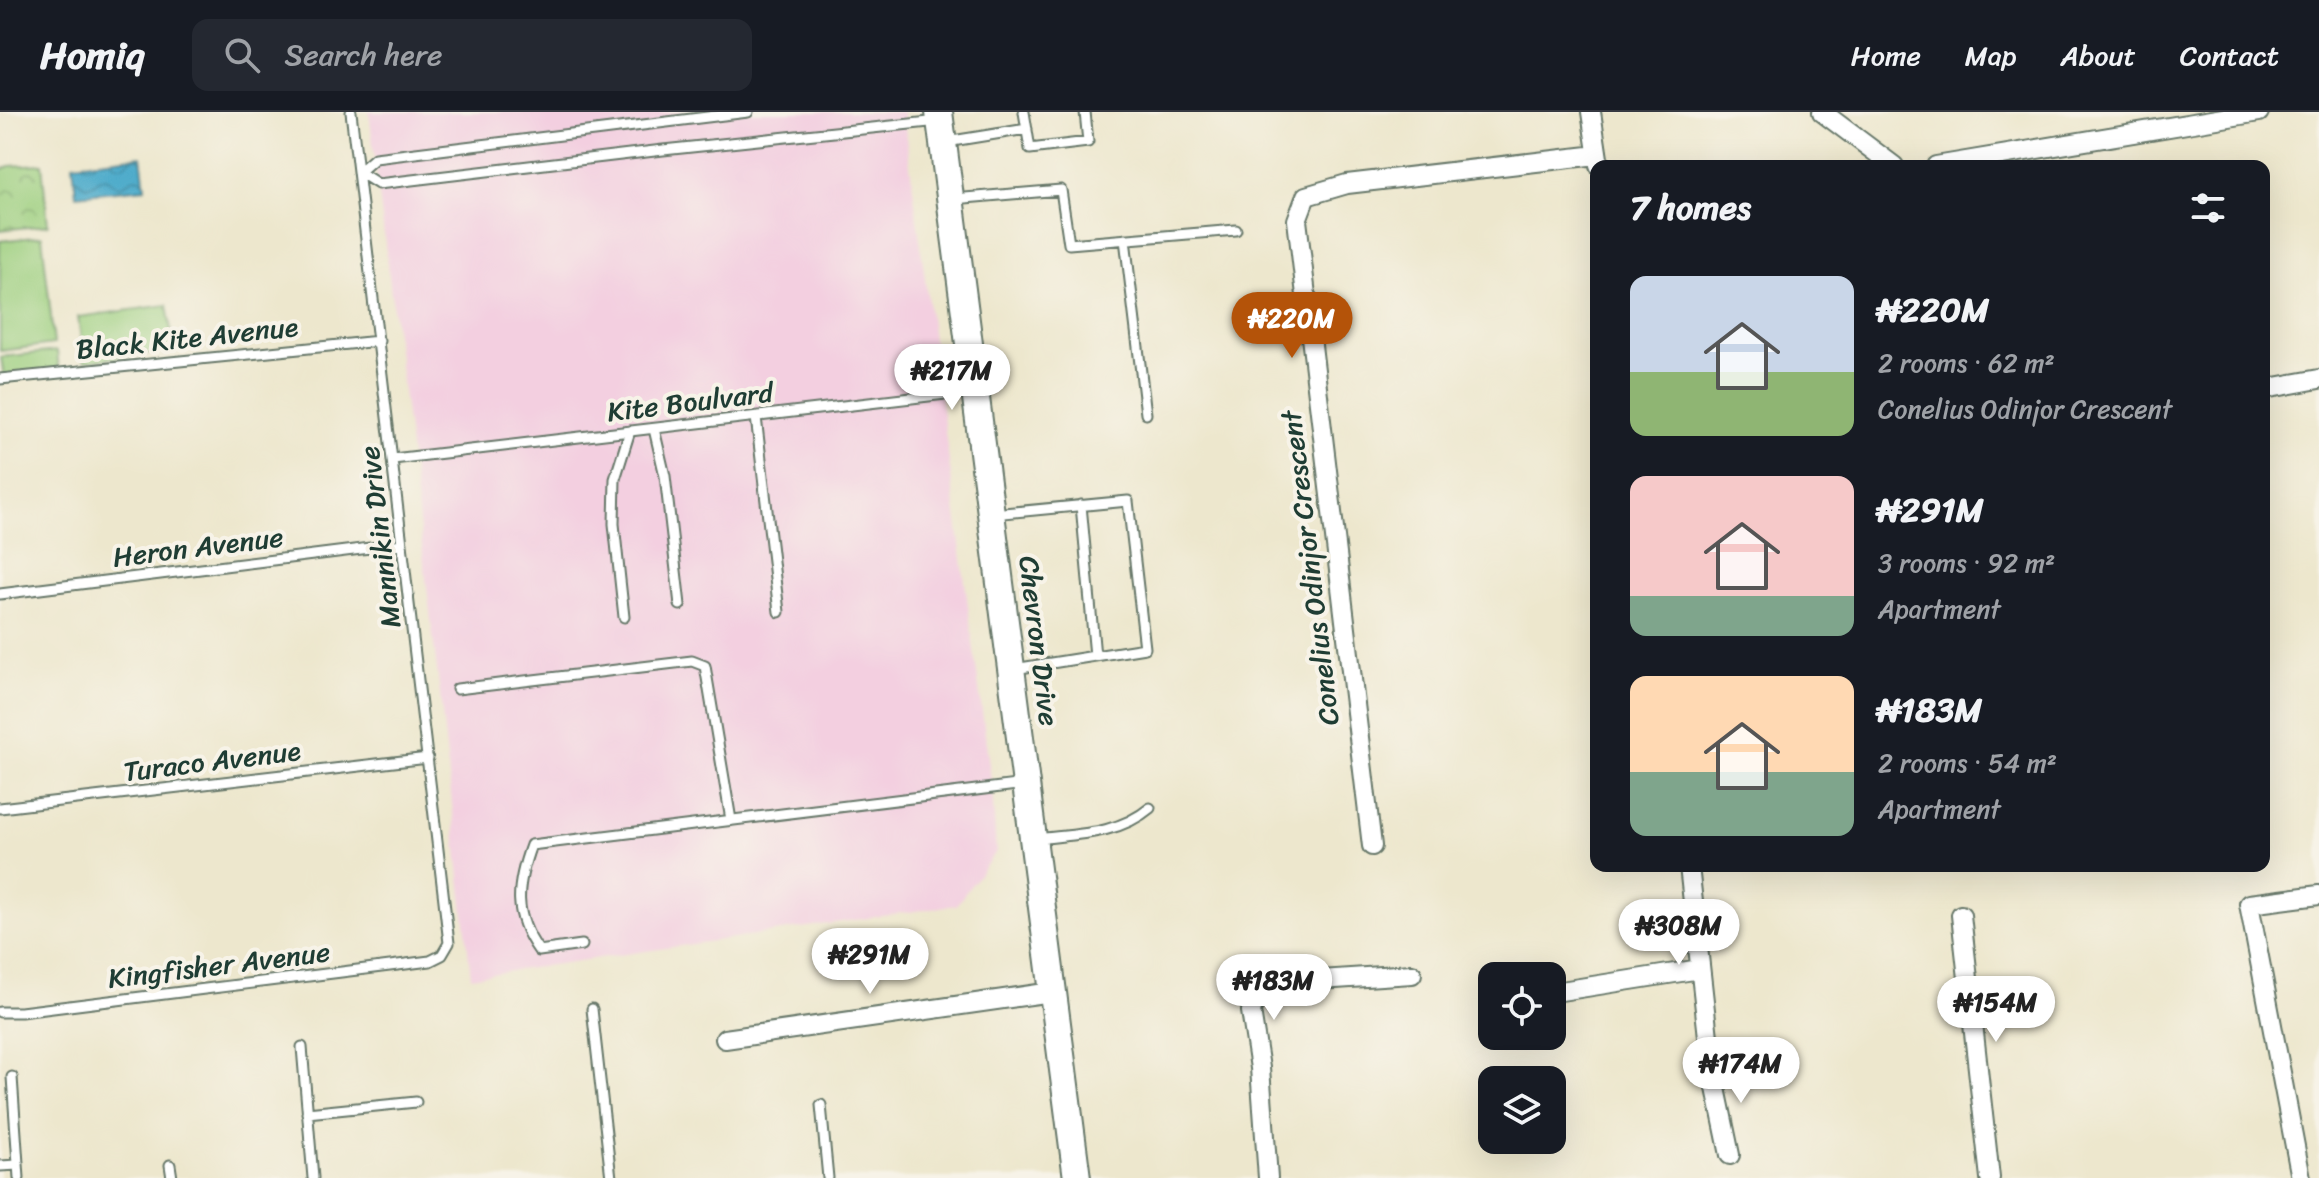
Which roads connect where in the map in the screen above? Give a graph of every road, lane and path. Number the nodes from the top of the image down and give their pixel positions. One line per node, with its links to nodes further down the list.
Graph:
1 (351, 112): 14 (lane, Mannikin Drive)
2 (748, 112): 14 (lane)
3 (1024, 112): 9 (lane)
4 (1085, 112): 9 (lane)
5 (1591, 112): 10 (street)
6 (1822, 112): 11 (street)
7 (2259, 112): 12 (street)
8 (940, 125): 9 (lane); 14 (lane); 15 (main road, Chevron Drive)
9 (1027, 129)
10 (1598, 160)
11 (1886, 160)
12 (1972, 160)
13 (1590, 161): 44 (street, Conelius Odinjor Crescent)
14 (359, 172): 18 (lane, Mannikin Drive)
15 (950, 200): 17 (lane); 22 (main road, Chevron Drive)
16 (1236, 230): 17 (lane)
17 (1125, 239): 23 (lane)
18 (379, 341): 19 (lane, Black Kite Avenue); 27 (lane, Mannikin Drive)
19 (0, 379)
20 (2319, 379): 21 (street)
21 (2270, 388)
22 (974, 391): 24 (lane, Kite Boulvard); 29 (main road, Chevron Drive)
23 (1146, 414)
24 (756, 417): 25 (lane, Kite Boulvard); 33 (lane)
25 (654, 429): 26 (lane, Kite Boulvard); 32 (lane)
26 (630, 431): 27 (lane, Kite Boulvard); 34 (lane)
27 (393, 459): 30 (lane, Mannikin Drive)
28 (1081, 505): 29 (lane); 35 (lane); 35 (lane)
29 (990, 514): 36 (main road, Chevron Drive)
30 (402, 544): 31 (lane, Heron Avenue); 38 (lane, Mannikin Drive)
31 (0, 594)
32 (680, 605)
33 (779, 612)
34 (624, 617)
35 (1095, 656): 36 (lane)
36 (1010, 669): 39 (main road, Chevron Drive)
37 (457, 689): 42 (lane)
38 (428, 758): 40 (lane, Turaco Avenue); 49 (lane, Mannikin Drive)
39 (1025, 784): 42 (lane); 43 (main road, Chevron Drive)
40 (0, 808)
41 (1150, 808): 43 (lane)
42 (731, 820): 48 (lane)
43 (1032, 840): 53 (main road, Chevron Drive)
44 (1372, 846)
45 (1690, 872): 50 (street)
46 (2319, 895): 74 (street)
47 (1961, 915): 73 (street)
48 (582, 945)
49 (442, 955): 55 (lane, Kingfisher Avenue)
50 (1700, 969): 52 (street); 62 (street)
51 (1412, 974): 72 (street)
52 (1566, 990)
53 (1052, 992): 56 (street); 71 (main road, Chevron Drive)
54 (592, 1009): 69 (lane)
55 (0, 1012)
56 (725, 1039)
57 (302, 1047): 61 (lane)
58 (12, 1077): 63 (lane)
59 (416, 1102): 61 (lane)
60 (821, 1105): 70 (lane)
61 (307, 1113): 68 (lane)
62 (1730, 1155)
63 (18, 1165): 65 (lane); 66 (lane)
64 (170, 1165): 67 (lane)
65 (0, 1166)
66 (19, 1178)
67 (172, 1178)
68 (313, 1178)
69 (611, 1178)
70 (828, 1178)
71 (1077, 1178)
72 (1268, 1178)
73 (1990, 1178)
74 (2301, 1178)

